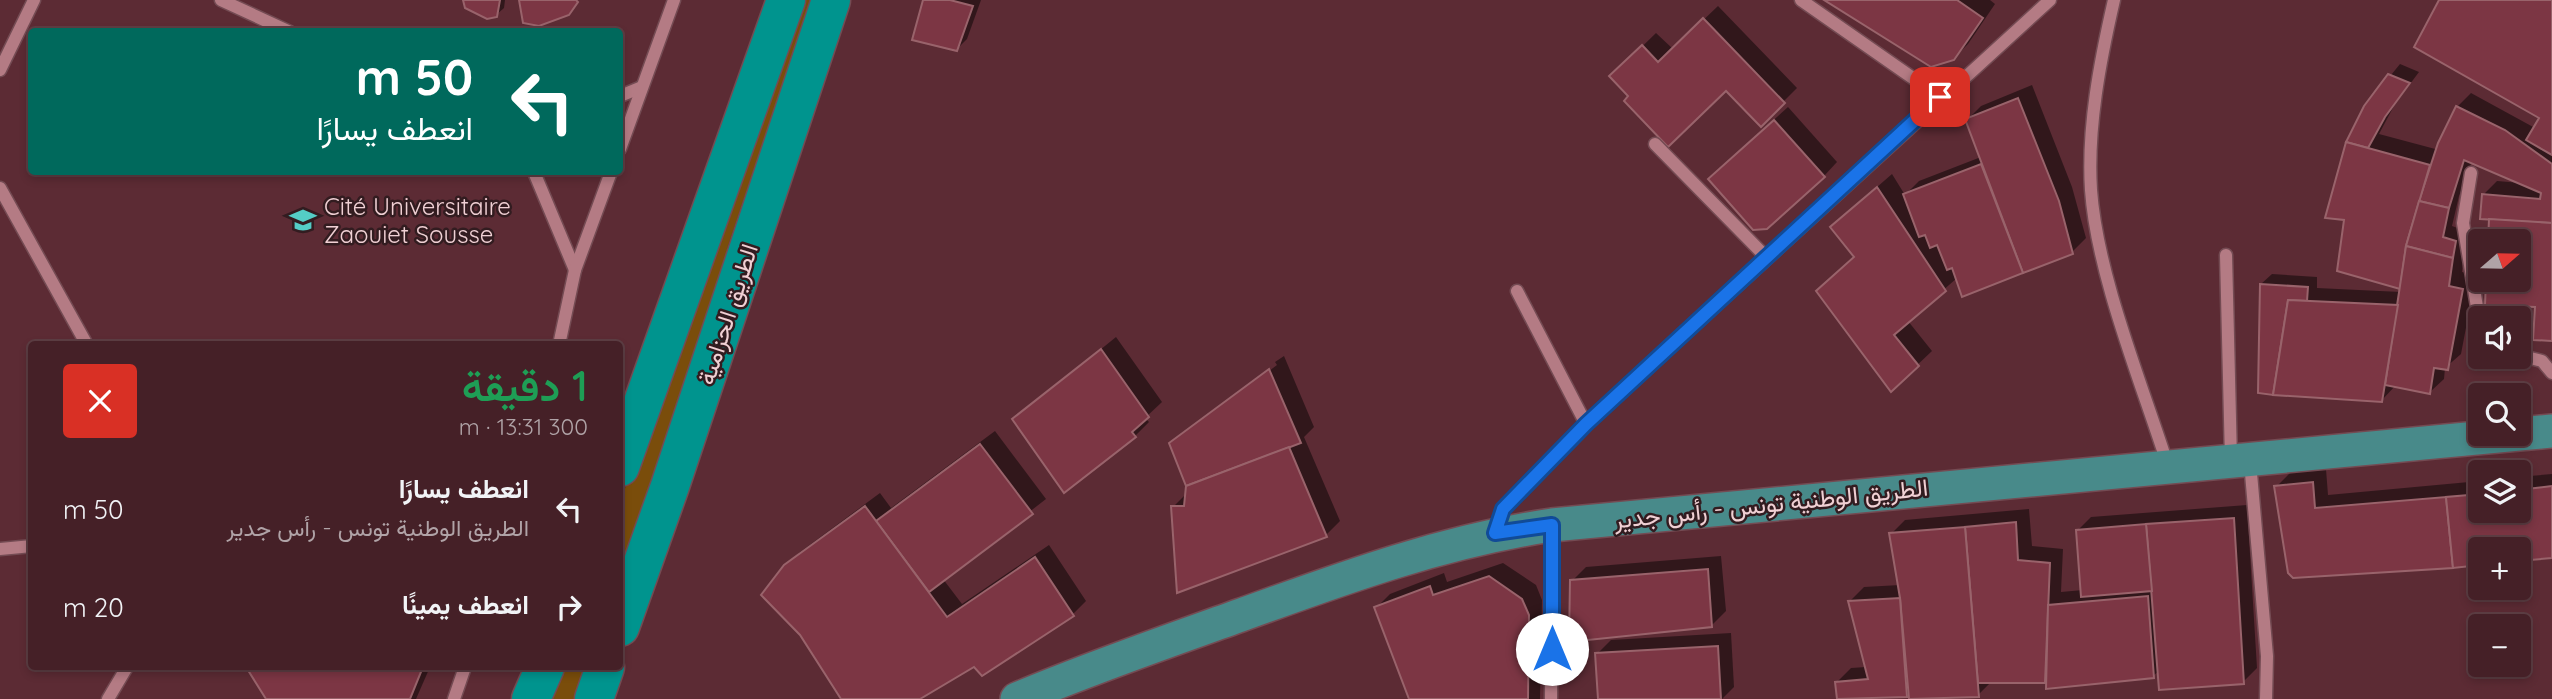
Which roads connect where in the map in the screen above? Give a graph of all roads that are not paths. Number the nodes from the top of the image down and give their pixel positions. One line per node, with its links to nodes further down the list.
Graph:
1 (34, 0): 10 (street)
2 (221, 0): 9 (street)
3 (674, 0): 11 (street)
4 (786, 0): 31 (highway, الطريق الحزامية)
5 (831, 0): 38 (highway, الطريق الحزامية)
6 (1801, 0): 13 (street)
7 (2050, 0): 13 (street)
8 (2114, 1): 33 (street)
9 (281, 28)
10 (0, 70)
11 (642, 87): 12 (street); 14 (street)
12 (623, 95)
13 (1940, 97): 21 (street)
14 (623, 141)
15 (1655, 144): 21 (street)
16 (2471, 173): 24 (street)
17 (535, 175): 22 (street)
18 (610, 175): 22 (street)
19 (0, 188): 25 (street)
20 (2226, 255): 32 (street)
21 (1767, 258): 29 (street)
22 (575, 270): 26 (street)
23 (1517, 290): 29 (street)
24 (2477, 306)
25 (85, 341)
26 (560, 341)
27 (2531, 358): 28 (street)
28 (2552, 373)
29 (1586, 424): 35 (street)
30 (2552, 431): 32 (main road, الطريق الوطنية تونس - رأس جدير)
31 (623, 459)
32 (2240, 459): 33 (main road, الطريق الوطنية تونس - رأس جدير); 49 (street)
33 (2168, 466): 34 (main road, الطريق الوطنية تونس - رأس جدير)
34 (1552, 525): 35 (main road, الطريق الوطنية تونس - رأس جدير); 48 (street)
35 (1495, 533): 47 (main road, الطريق الوطنية تونس - رأس جدير)
36 (28, 546): 37 (street)
37 (0, 549)
38 (623, 619)
39 (125, 670): 43 (street)
40 (465, 670): 44 (street)
41 (544, 670): 45 (highway)
42 (604, 670): 46 (highway)
43 (108, 699)
44 (454, 699)
45 (531, 699)
46 (594, 699)
47 (1017, 699)
48 (1552, 699)
49 (2266, 699)

